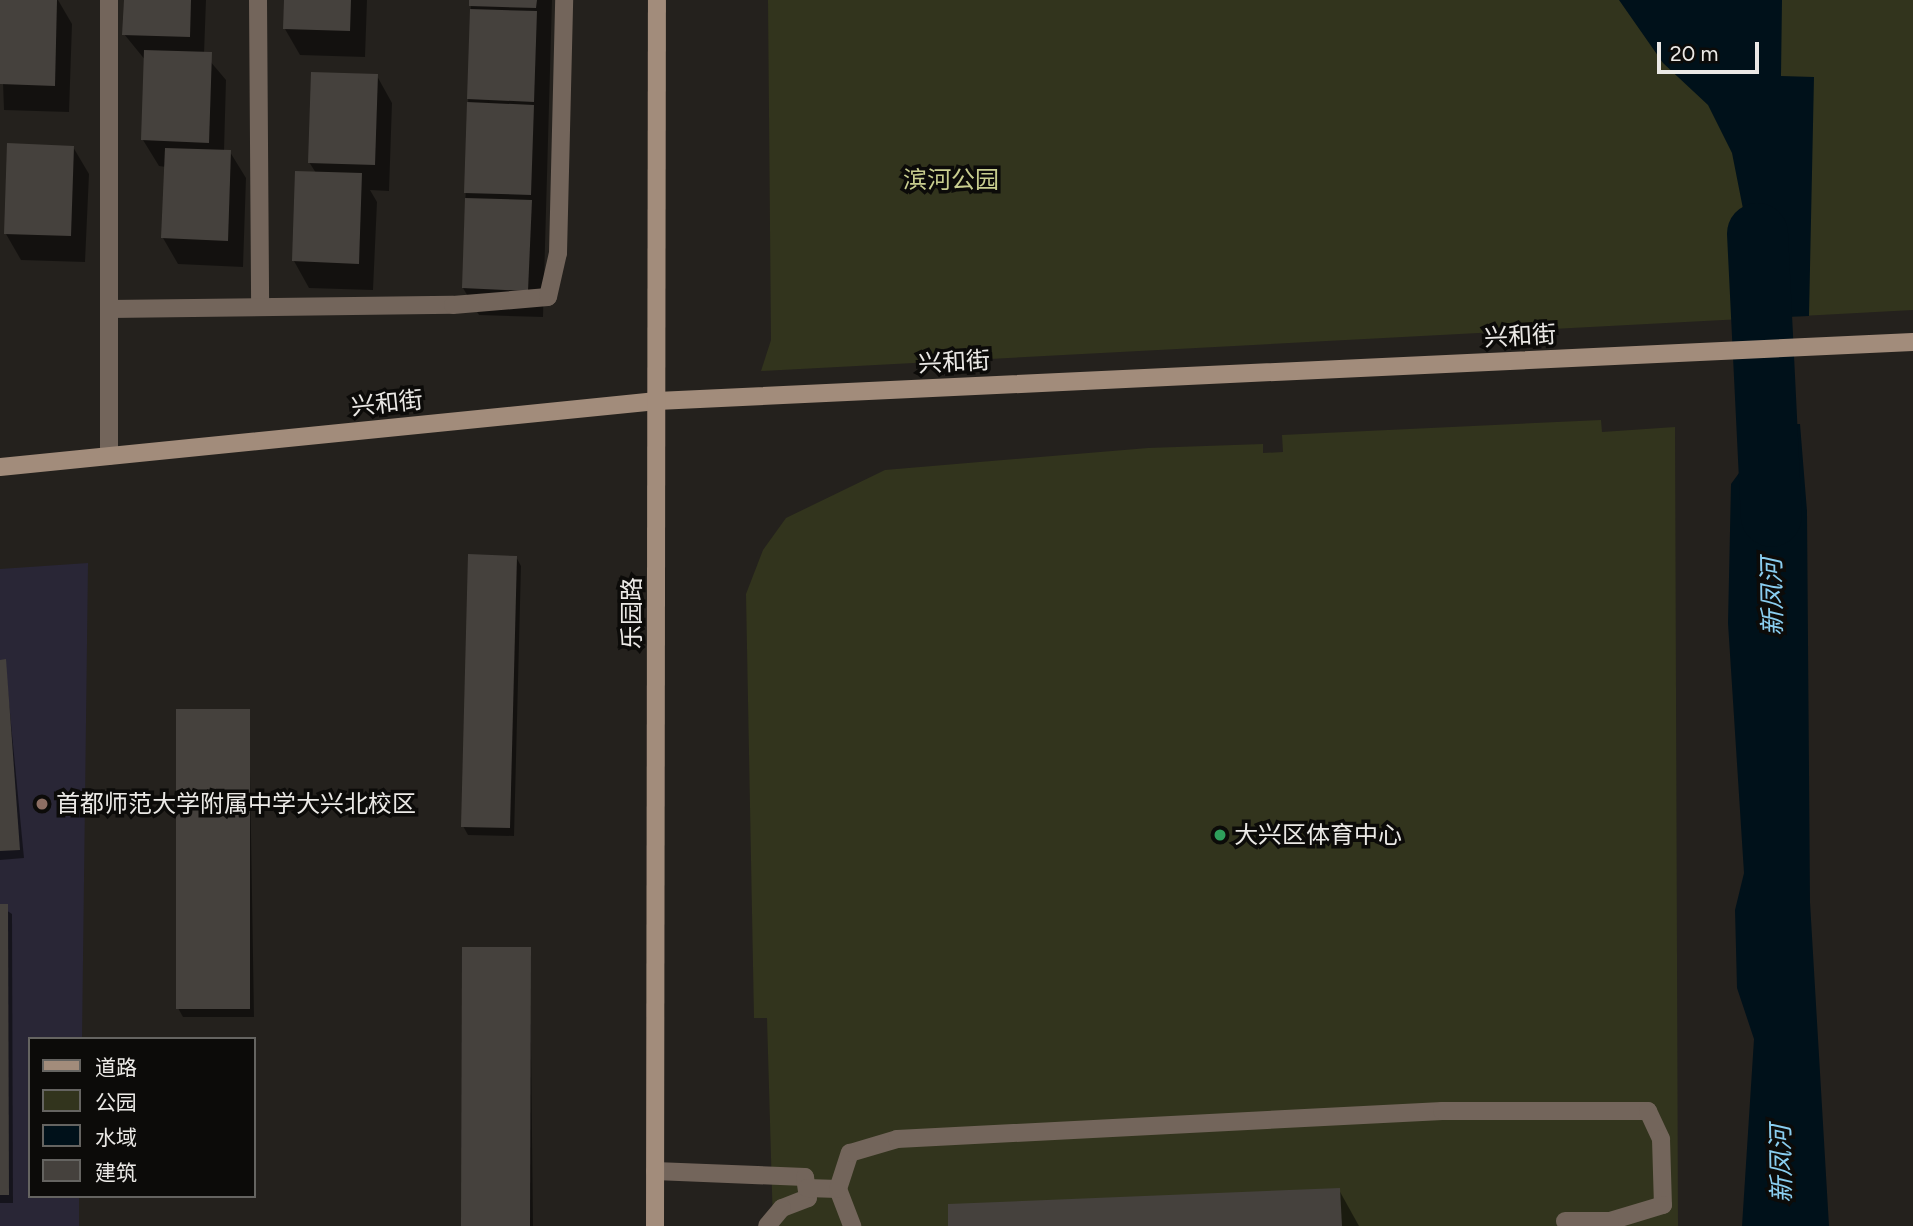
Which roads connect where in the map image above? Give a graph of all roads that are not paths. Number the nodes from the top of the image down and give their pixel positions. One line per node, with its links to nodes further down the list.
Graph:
1 (109, 0): 6 (lane)
2 (258, 0): 5 (lane)
3 (564, 0): 5 (lane)
4 (657, 0): 8 (street, 乐园路)
5 (260, 307): 6 (lane)
6 (109, 309): 9 (lane)
7 (1913, 342): 8 (street, 兴和街)
8 (657, 401): 9 (street, 兴和街); 11 (street, 乐园路)
9 (109, 456): 10 (street, 兴和街)
10 (0, 467)
11 (655, 1171): 12 (lane); 15 (street, 乐园路)
12 (807, 1188): 13 (lane); 16 (lane)
13 (838, 1189): 14 (lane); 17 (lane)
14 (1565, 1221)
15 (655, 1226)
16 (767, 1226)
17 (852, 1226)

